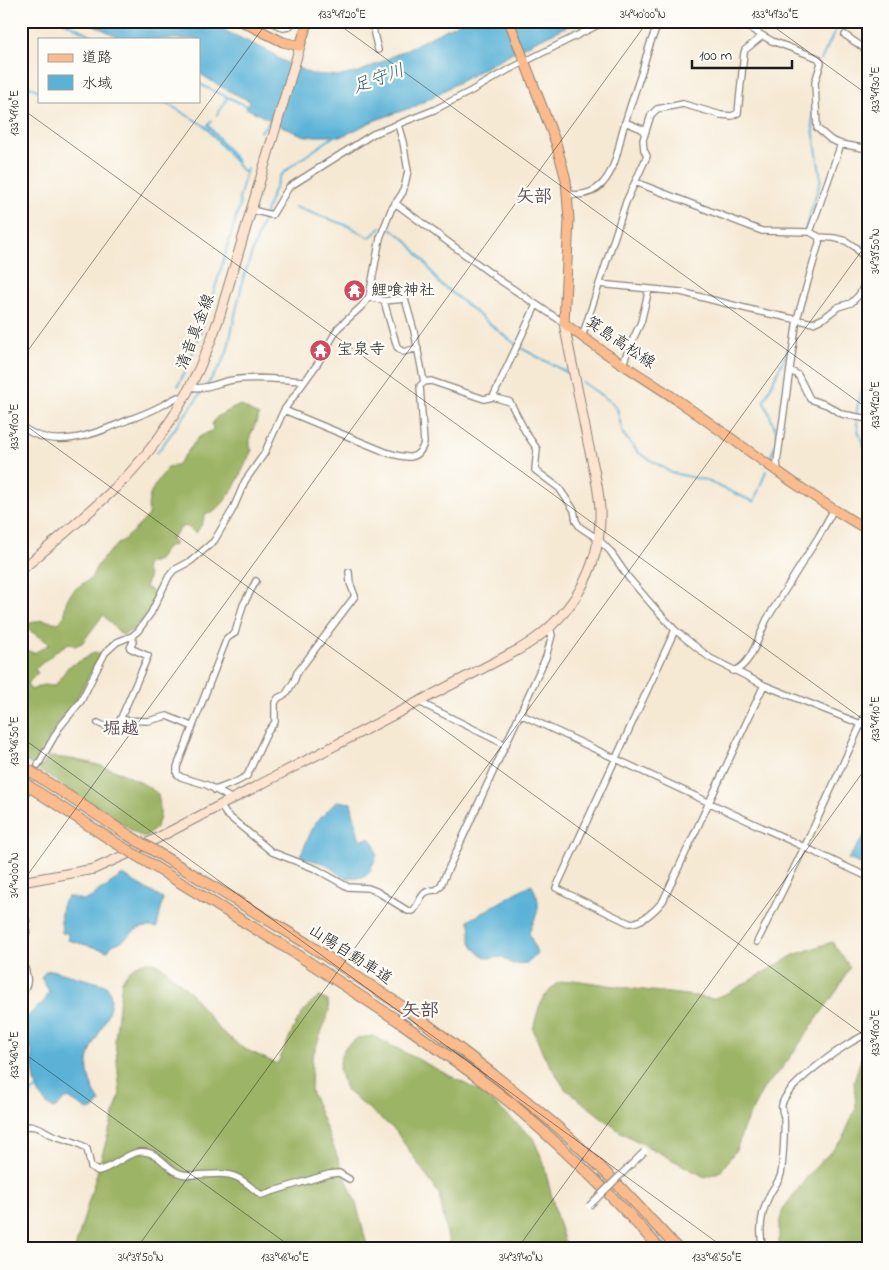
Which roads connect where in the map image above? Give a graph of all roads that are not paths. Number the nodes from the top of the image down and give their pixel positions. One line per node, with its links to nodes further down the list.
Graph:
1 (241, 21): 12 (main road)
2 (270, 21): 3 (street)
3 (294, 21)
4 (308, 21): 12 (main road)
5 (373, 21): 13 (street)
6 (509, 21): 15 (main road, 箕島高松線)
7 (606, 21): 15 (street)
8 (661, 21): 16 (street)
9 (737, 21): 11 (street)
10 (845, 35): 14 (street)
11 (761, 36): 18 (street); 19 (street)
12 (300, 46): 24 (street, 清音真金線)
13 (378, 50)
14 (868, 51)
15 (524, 60): 17 (street); 22 (main road, 箕島高松線)
16 (625, 122): 18 (street); 22 (street)
17 (398, 125): 23 (street); 24 (street)
18 (644, 133): 21 (street)
19 (841, 144): 20 (street); 25 (street)
20 (868, 149)
21 (635, 182): 25 (street); 27 (street)
22 (568, 194): 33 (main road, 箕島高松線)
23 (395, 203): 29 (street); 31 (street)
24 (252, 210): 40 (street, 清音真金線)
25 (807, 232): 26 (street)
26 (819, 237): 32 (street); 32 (street)
27 (599, 284): 28 (street); 34 (street)
28 (649, 289): 32 (street); 36 (street)
29 (369, 297): 30 (street); 38 (street)
30 (384, 301): 35 (street); 35 (street)
31 (536, 304): 33 (street); 41 (street)
32 (795, 319): 37 (street)
33 (564, 323): 34 (main road, 箕島高松線); 49 (street)
34 (582, 337): 36 (main road, 箕島高松線)
35 (418, 348): 39 (street)
36 (624, 364): 46 (main road, 箕島高松線)
37 (791, 371): 44 (street); 46 (street)
38 (304, 381): 40 (street); 43 (street)
39 (424, 382): 41 (street); 43 (street)
40 (195, 388): 42 (street, 清音真金線)
41 (493, 397): 49 (street)
42 (184, 400): 45 (street); 50 (street, 清音真金線)
43 (284, 410): 55 (street)
44 (868, 419)
45 (21, 426)
46 (778, 470): 47 (main road, 箕島高松線)
47 (834, 510): 48 (main road, 箕島高松線); 56 (street)
48 (868, 530)
49 (598, 539): 53 (street); 54 (street)
50 (21, 570)
51 (349, 572): 71 (street)
52 (256, 581): 64 (street)
53 (550, 628): 58 (street); 60 (street)
54 (675, 630): 56 (street); 67 (street)
55 (132, 636): 61 (street); 69 (street)
56 (733, 671): 57 (street)
57 (764, 685): 63 (street); 74 (street)
58 (419, 702): 66 (street); 73 (street)
59 (868, 709): 63 (street)
60 (520, 714): 66 (street); 67 (street)
61 (120, 720): 62 (street); 64 (street)
62 (98, 723)
63 (861, 724): 65 (street); 77 (street)
64 (191, 726): 71 (street)
65 (868, 727)
66 (506, 745): 75 (street)
67 (615, 759): 74 (street); 74 (street)
68 (21, 765): 89 (highway, 山陽自動車道, bridge)
69 (38, 765)
70 (21, 781): 88 (highway, 山陽自動車道, bridge)
71 (215, 790): 73 (street)
72 (26, 795): 76 (street)
73 (232, 799): 75 (street)
74 (709, 803): 77 (street)
75 (220, 805): 79 (street)
76 (21, 808)
77 (805, 846): 78 (street); 81 (street)
78 (868, 876)
79 (21, 882)
80 (21, 909): 82 (street)
81 (757, 942)
82 (21, 995)
83 (868, 1034): 90 (street)
84 (21, 1127): 86 (street)
85 (644, 1152): 87 (street, bridge)
86 (349, 1179)
87 (589, 1206)
88 (660, 1249)
89 (678, 1249)
90 (763, 1249)

